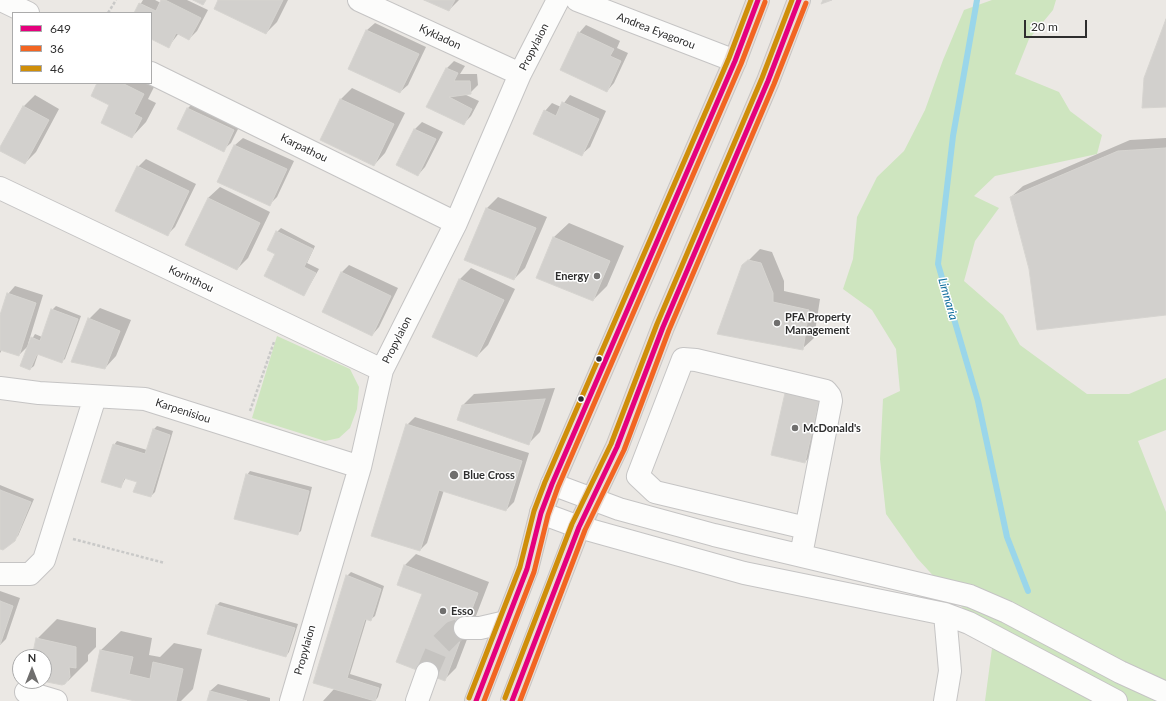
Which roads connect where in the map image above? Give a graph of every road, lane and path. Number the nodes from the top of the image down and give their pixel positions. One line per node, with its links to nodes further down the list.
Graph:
1 (2, 0): 8 (street)
2 (116, 0): 9 (path)
3 (359, 0): 12 (street, Kykladon)
4 (558, 0): 12 (street, Propylaion)
5 (577, 0): 10 (street, Andrea Eyagorou)
6 (758, 0): 10 (highway)
7 (799, 0): 22 (highway)
8 (26, 12)
9 (109, 12)
10 (735, 61): 21 (highway)
11 (152, 73): 14 (street, Karpathou)
12 (520, 74): 14 (street, Propylaion)
13 (0, 188): 15 (street, Korinthou)
14 (456, 223): 16 (street, Propylaion)
15 (280, 322): 16 (street, Korinthou); 19 (path)
16 (382, 370): 20 (street, Propylaion)
17 (0, 388): 18 (street, Karpenisiou)
18 (95, 396): 19 (street, Karpenisiou); 26 (street)
19 (244, 431): 20 (street, Karpenisiou)
20 (360, 467): 38 (street, Propylaion)
21 (552, 484): 22 (street); 23 (highway)
22 (591, 499): 24 (highway); 27 (street)
23 (541, 513): 24 (street); 31 (highway)
24 (579, 527): 30 (street); 41 (highway)
25 (806, 528): 25 (street); 27 (street)
26 (52, 534): 28 (path); 29 (street)
27 (801, 555): 35 (street)
28 (165, 563)
29 (0, 574)
30 (945, 614): 36 (street); 42 (street)
31 (506, 622): 32 (street); 40 (highway)
32 (465, 628)
33 (427, 673): 39 (street)
34 (26, 692): 37 (street)
35 (1166, 693)
36 (1111, 698)
37 (56, 701)
38 (290, 701)
39 (417, 701)
40 (476, 701)
41 (512, 701)
42 (945, 701)

